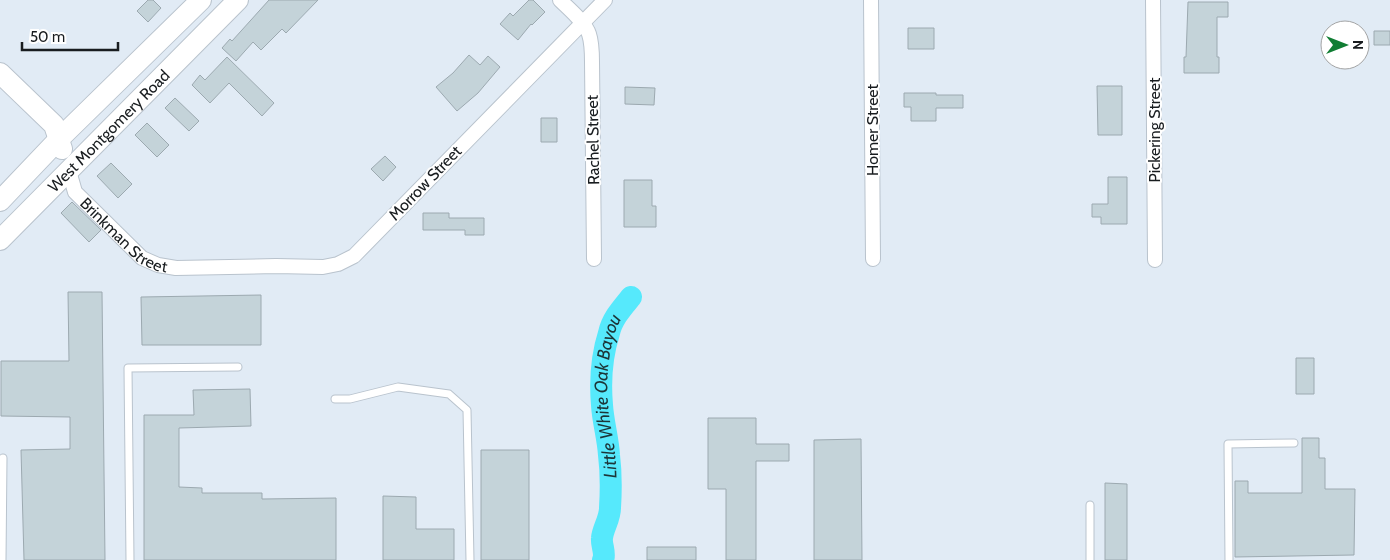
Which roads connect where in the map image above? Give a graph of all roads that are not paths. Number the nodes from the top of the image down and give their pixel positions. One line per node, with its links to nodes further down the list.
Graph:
1 (201, 0): 9 (main road, West Montgomery Road)
2 (238, 0): 10 (main road, West Montgomery Road)
3 (560, 0): 7 (street)
4 (605, 0): 7 (street, Morrow Street)
5 (871, 0): 14 (street, Homer Street)
6 (1153, 0): 15 (street, Pickering Street)
7 (582, 23): 13 (street, Rachel Street); 16 (street, Morrow Street)
8 (0, 73): 9 (main road, Brinkman Street)
9 (59, 139): 10 (main road, Brinkman Street); 11 (main road, West Montgomery Road)
10 (69, 171): 12 (main road, West Montgomery Road); 16 (street, Brinkman Street)
11 (0, 201)
12 (0, 240)
13 (594, 259)
14 (872, 259)
15 (1155, 260)
16 (202, 267)
17 (238, 367): 23 (lane)
18 (335, 399): 24 (lane)
19 (1294, 443): 26 (lane)
20 (4, 458): 22 (lane)
21 (1090, 506): 25 (lane)
22 (2, 560)
23 (130, 560)
24 (470, 560)
25 (1090, 560)
26 (1229, 560)

